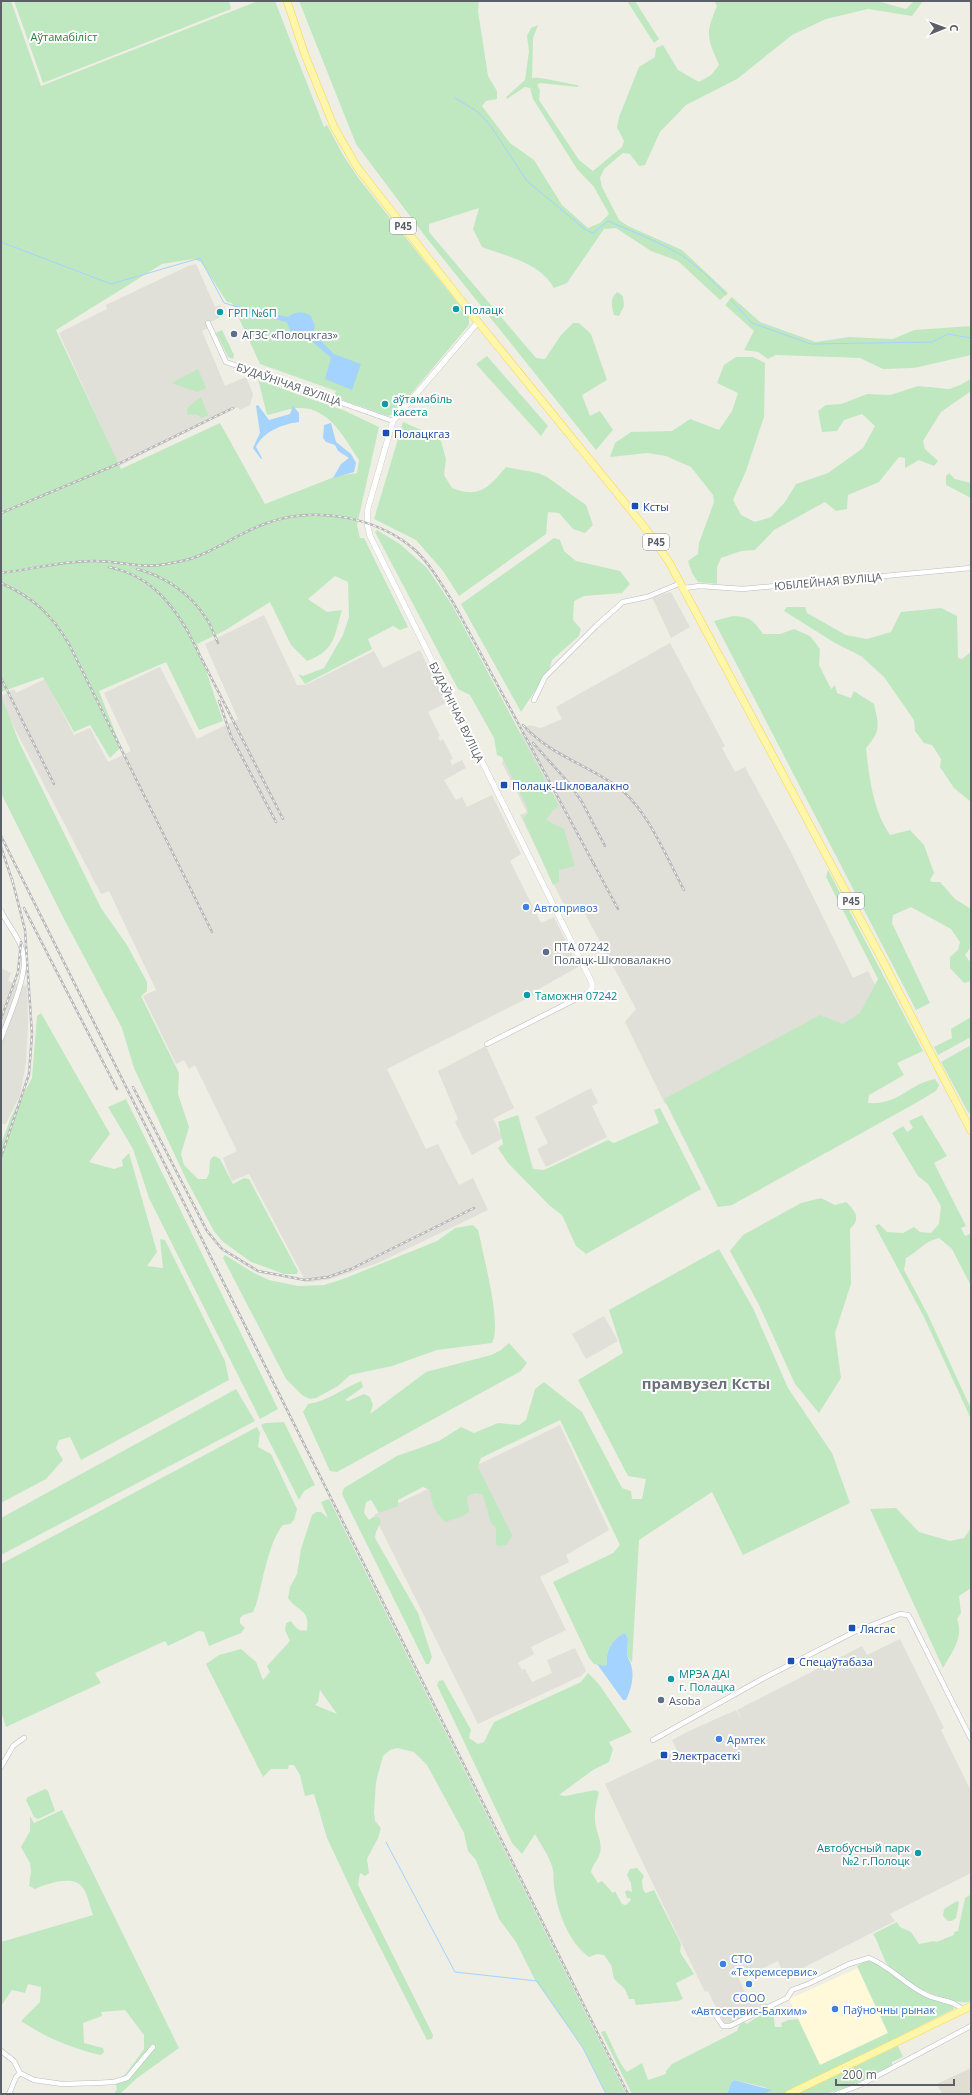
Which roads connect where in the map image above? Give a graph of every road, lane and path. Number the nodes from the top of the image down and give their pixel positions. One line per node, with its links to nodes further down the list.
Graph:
1 (287, 1): 2 (main road, Р45)
2 (478, 322): 4 (street, БУДАЎНІЧАЯ ВУЛІЦА); 6 (main road, Р45)
3 (208, 323): 4 (street, БУДАЎНІЧАЯ ВУЛІЦА)
4 (393, 421): 10 (street, БУДАЎНІЧАЯ ВУЛІЦА)
5 (971, 568): 6 (street, ЮБІЛЕЙНАЯ ВУЛІЦА)
6 (682, 586): 7 (street, ЮБІЛЕЙНАЯ ВУЛІЦА); 13 (main road, Р45)
7 (534, 700)
8 (1, 910): 9 (street)
9 (2, 918): 11 (street)
10 (588, 993): 12 (street)
11 (1, 1039)
12 (487, 1044)
13 (971, 1131)
14 (24, 1738): 17 (street)
15 (653, 1740): 16 (street)
16 (971, 1740)
17 (1, 1767)
18 (971, 2006): 19 (main road)
19 (963, 2010): 20 (street); 26 (main road)
20 (703, 2011)
21 (971, 2026): 27 (street)
22 (153, 2047): 24 (street)
23 (1, 2051): 24 (street)
24 (20, 2073): 25 (street)
25 (9, 2094)
26 (789, 2094)
27 (836, 2094)

